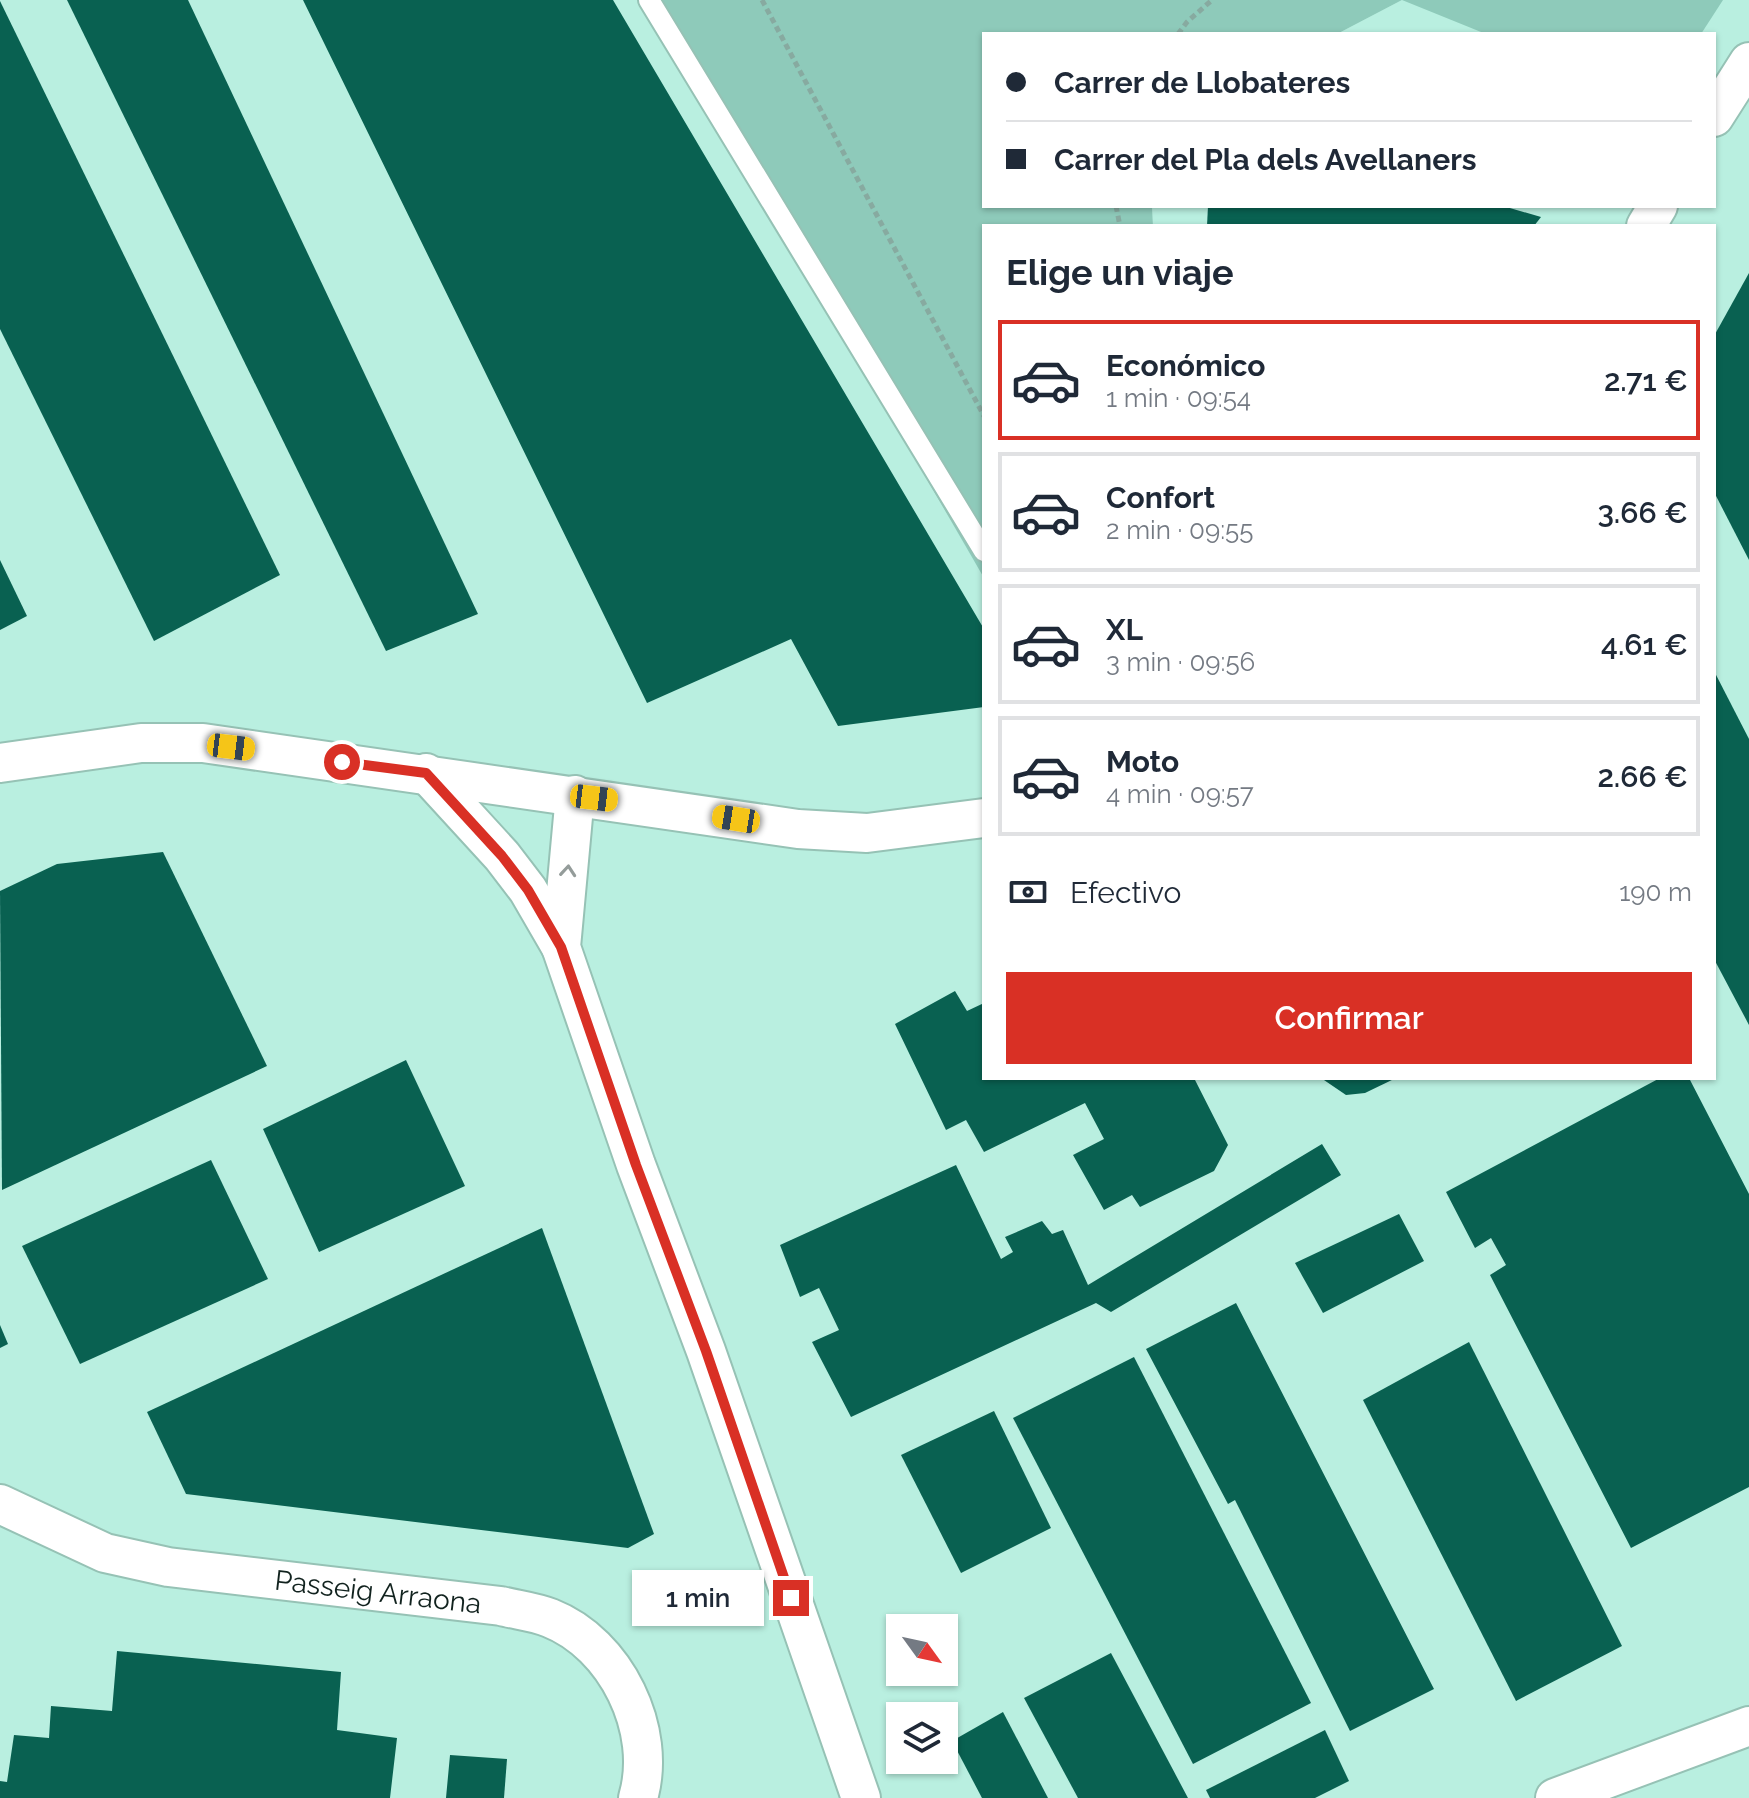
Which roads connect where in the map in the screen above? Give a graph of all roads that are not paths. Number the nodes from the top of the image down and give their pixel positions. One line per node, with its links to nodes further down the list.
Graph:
1 (649, 0): 4 (lane)
2 (1749, 62): 3 (street)
3 (1716, 114)
4 (982, 548)
5 (0, 763): 6 (street)
6 (426, 773): 7 (street); 9 (street)
7 (575, 795): 8 (street); 9 (street, one-way to 7)
8 (982, 818)
9 (561, 947): 13 (street)
10 (0, 1504): 12 (street, Passeig Arraona)
11 (1749, 1726): 14 (street)
12 (638, 1798)
13 (861, 1798)
14 (1555, 1798)

